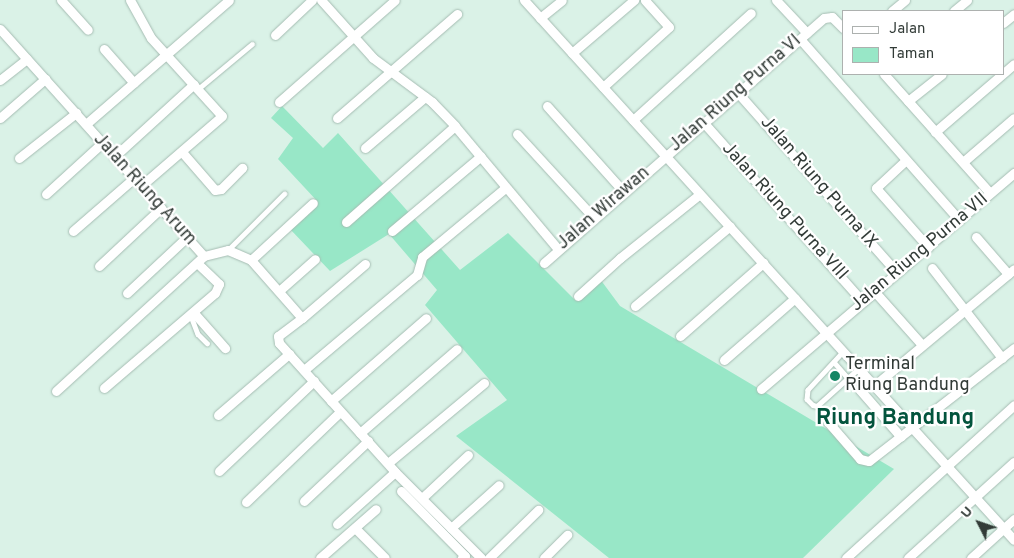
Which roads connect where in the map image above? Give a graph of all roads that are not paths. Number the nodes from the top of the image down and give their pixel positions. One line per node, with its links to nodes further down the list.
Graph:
1 (61, 0): 23 (street)
2 (130, 0): 29 (street)
3 (228, 0): 29 (street)
4 (312, 0): 24 (street)
5 (321, 0): 25 (street)
6 (395, 0): 25 (street)
7 (524, 0): 19 (street)
8 (562, 0): 19 (street)
9 (634, 0): 30 (street)
10 (645, 0): 42 (street)
11 (776, 0): 26 (street)
12 (905, 0): 14 (street)
13 (967, 0): 15 (street)
14 (893, 10)
15 (955, 10)
16 (751, 13): 52 (street)
17 (457, 14): 33 (street)
18 (1014, 14): 20 (street)
19 (540, 18): 30 (street)
20 (1004, 22)
21 (842, 27): 26 (street, Jalan Riung Purna VI)
22 (0, 29): 31 (street, Jalan Riung Arum)
23 (88, 30)
24 (275, 35)
25 (353, 36): 33 (street); 46 (street)
26 (804, 36): 43 (street, Jalan Riung Purna VI); 65 (street)
27 (252, 44): 41 (lane)
28 (104, 49): 40 (street)
29 (167, 53): 40 (street); 41 (street)
30 (572, 53): 42 (street)
31 (27, 59): 38 (street, Jalan Riung Arum); 39 (street)
32 (1014, 64): 34 (street)
33 (388, 71): 44 (street); 50 (street)
34 (1004, 73)
35 (885, 75): 45 (street)
36 (941, 75): 45 (street)
37 (1001, 75): 56 (street)
38 (45, 79): 48 (street, Jalan Riung Arum); 49 (street)
39 (0, 80)
40 (134, 83): 54 (street)
41 (196, 86): 60 (street); 63 (street)
42 (603, 87): 52 (street)
43 (738, 93): 53 (street, Jalan Riung Purna VI); 100 (street, Jalan Riung Purna IX)
44 (425, 97): 55 (street); 59 (street)
45 (908, 101): 56 (street)
46 (279, 102)
47 (547, 106): 72 (street)
48 (76, 113): 54 (street, Jalan Riung Arum); 64 (street)
49 (0, 118)
50 (337, 118)
51 (1014, 118): 66 (street)
52 (633, 120): 61 (street)
53 (704, 123): 61 (street, Jalan Riung Purna VI); 106 (street, Jalan Riung Purna VIII)
54 (86, 124): 58 (street, Jalan Riung Arum)
55 (455, 126): 62 (street); 81 (street)
56 (935, 132): 66 (street)
57 (517, 134): 79 (street)
58 (102, 143): 63 (street, Jalan Riung Arum); 74 (street)
59 (365, 148)
60 (182, 152): 67 (street); 70 (street)
61 (665, 155): 72 (street, Jalan Wirawan); 76 (street)
62 (481, 156): 71 (street); 84 (street)
63 (114, 157): 69 (street, Jalan Riung Arum)
64 (20, 158)
65 (906, 160): 80 (street); 87 (street)
66 (963, 162): 73 (street)
67 (242, 168)
68 (1014, 173): 73 (street, Jalan Riung Purna VII)
69 (134, 178): 70 (street, Jalan Riung Arum); 83 (street)
70 (141, 186): 78 (street, Jalan Riung Arum)
71 (505, 188): 88 (street); 124 (street)
72 (624, 192): 79 (street, Jalan Wirawan)
73 (990, 193): 80 (street, Jalan Riung Purna VII)
74 (46, 194)
75 (284, 194): 89 (lane)
76 (700, 194): 82 (street); 103 (street)
77 (313, 203): 92 (street)
78 (161, 208): 85 (street, Jalan Riung Arum); 97 (street)
79 (594, 218): 88 (street, Jalan Wirawan)
80 (959, 220): 87 (street, Jalan Riung Purna VII)
81 (346, 222)
82 (730, 226): 95 (street); 107 (street)
83 (73, 231)
84 (392, 231)
85 (187, 237): 90 (street, Jalan Riung Arum); 102 (street)
86 (976, 237): 99 (street)
87 (928, 247): 100 (street, Jalan Riung Purna VII)
88 (558, 249): 94 (street, Jalan Wirawan)
89 (228, 250): 90 (street, Jalan Riung Arum); 92 (street)
90 (204, 256): 93 (street)
91 (315, 259): 101 (street)
92 (251, 260): 101 (street)
93 (197, 263): 109 (street); 132 (street)
94 (544, 263)
95 (763, 263): 105 (street); 113 (street)
96 (366, 264): 110 (street)
97 (99, 266)
98 (932, 268): 108 (street)
99 (1011, 272): 108 (street)
100 (897, 273): 104 (street, Jalan Riung Purna VII)
101 (279, 291): 110 (street)
102 (127, 293)
103 (578, 296)
104 (878, 296): 106 (street, Jalan Riung Purna VII); 115 (street)
105 (794, 298): 112 (street); 122 (street)
106 (863, 302): 112 (street, Jalan Riung Purna VII)
107 (635, 306)
108 (966, 308): 115 (street); 121 (street)
109 (193, 314): 114 (lane); 116 (street); 130 (street)
110 (302, 318): 120 (street)
111 (426, 318): 133 (street)
112 (827, 333): 119 (street); 131 (street, Jalan Riung Purna VII)
113 (680, 336)
114 (207, 343)
115 (922, 345): 129 (street)
116 (225, 348)
117 (1014, 348): 121 (street)
118 (457, 349): 139 (street)
119 (844, 352): 123 (lane); 125 (street)
120 (289, 354): 124 (street); 136 (street)
121 (1002, 358): 138 (street)
122 (724, 360)
123 (834, 362): 126 (lane); 126 (lane)
124 (304, 370): 127 (street)
125 (861, 371): 126 (lane); 129 (street); 140 (street)
126 (848, 378)
127 (314, 381): 133 (street); 146 (street)
128 (484, 383): 144 (street)
129 (874, 386): 138 (street)
130 (104, 388)
131 (760, 389)
132 (56, 391)
133 (331, 401): 135 (street)
134 (1014, 405): 145 (street)
135 (340, 412): 139 (street); 153 (street)
136 (218, 415)
137 (828, 422): 140 (street)
138 (914, 428): 140 (street); 145 (street)
139 (360, 433): 141 (street)
140 (901, 437)
141 (368, 441): 144 (street); 152 (street)
142 (468, 455): 151 (street)
143 (1014, 462): 150 (street)
144 (388, 463): 147 (street)
145 (948, 465): 150 (street); 169 (street)
146 (219, 471)
147 (395, 472): 151 (street); 157 (street)
148 (499, 485): 159 (street)
149 (401, 491): 165 (street)
150 (975, 497): 160 (street); 170 (street)
151 (422, 498): 159 (street)
152 (304, 501)
153 (246, 502)
154 (376, 509): 158 (street)
155 (538, 510): 167 (street)
156 (1014, 519): 160 (street)
157 (337, 524)
158 (355, 528): 163 (street); 164 (street)
159 (451, 528): 166 (street)
160 (1003, 528): 162 (street); 171 (street)
161 (567, 535): 168 (street)
162 (1014, 540)
163 (320, 558)
164 (386, 558)
165 (462, 558)
166 (481, 558)
167 (489, 558)
168 (544, 558)
169 (846, 558)
170 (908, 558)
171 (971, 558)

